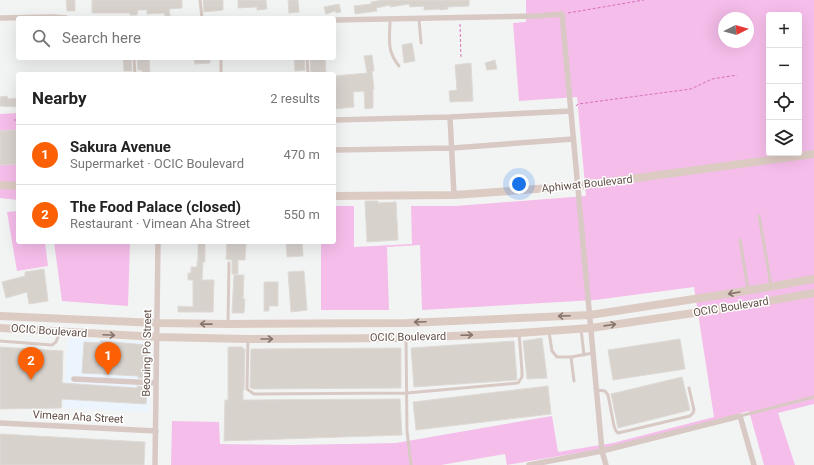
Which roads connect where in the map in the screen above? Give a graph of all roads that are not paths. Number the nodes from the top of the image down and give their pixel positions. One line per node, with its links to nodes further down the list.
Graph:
1 (200, 0): 2 (lane)
2 (202, 16)
3 (0, 18): 4 (street)
4 (16, 18)
5 (419, 19): 7 (street); 8 (lane); 16 (street)
6 (336, 20): 7 (street)
7 (390, 20): 12 (lane)
8 (422, 43)
9 (134, 60): 13 (lane)
10 (221, 60): 14 (lane)
11 (307, 60): 15 (lane)
12 (399, 66)
13 (135, 72)
14 (221, 72)
15 (308, 72)
16 (571, 111): 17 (street); 19 (street)
17 (450, 117): 18 (street); 20 (street)
18 (336, 120)
19 (573, 139): 20 (street); 25 (street)
20 (452, 148): 21 (street); 26 (street)
21 (336, 150)
22 (814, 154): 25 (street, Aphiwat Boulevard)
23 (0, 185): 24 (street)
24 (16, 186)
25 (578, 186): 26 (street, Aphiwat Boulevard); 36 (street)
26 (454, 195): 27 (street, Aphiwat Boulevard)
27 (336, 196)
28 (759, 216): 33 (lane)
29 (740, 240): 34 (lane)
30 (158, 244): 38 (street, Beouing Po Street)
31 (229, 263): 39 (lane)
32 (814, 279): 33 (street, OCIC Boulevard)
33 (771, 286): 34 (street, OCIC Boulevard)
34 (748, 291): 36 (street, OCIC Boulevard, one-way to 36)
35 (814, 292): 41 (street, OCIC Boulevard, one-way to 35)
36 (590, 315): 39 (street, OCIC Boulevard, one-way to 39); 41 (street)
37 (0, 316): 38 (street, OCIC Boulevard)
38 (157, 324): 39 (street, OCIC Boulevard, one-way to 38); 46 (street, Beouing Po Street)
39 (228, 324)
40 (0, 328): 43 (street, OCIC Boulevard)
41 (591, 328): 42 (street, OCIC Boulevard); 50 (street)
42 (581, 329): 44 (street, OCIC Boulevard); 51 (lane)
43 (60, 332): 46 (street, OCIC Boulevard, one-way to 46); 49 (lane)
44 (549, 332): 45 (street, OCIC Boulevard); 52 (lane)
45 (519, 333): 47 (street, OCIC Boulevard, one-way to 45); 58 (lane)
46 (157, 337): 48 (street, OCIC Boulevard); 55 (street, Beouing Po Street)
47 (406, 338): 48 (street, OCIC Boulevard, one-way to 47); 58 (lane)
48 (248, 339): 58 (lane)
49 (0, 341)
50 (593, 353): 51 (lane); 57 (street)
51 (584, 355): 52 (lane)
52 (571, 357): 54 (lane)
53 (74, 379): 55 (street)
54 (574, 381)
55 (156, 383): 62 (street, Beouing Po Street)
56 (689, 388): 57 (lane)
57 (596, 390): 63 (street)
58 (407, 393): 65 (lane)
59 (814, 397): 60 (lane)
60 (740, 416): 63 (street); 68 (street)
61 (0, 423): 62 (street, Vimean Aha Street)
62 (156, 431): 64 (street, Beouing Po Street)
63 (602, 451): 66 (street); 67 (street)
64 (155, 465)
65 (411, 465)
66 (529, 465)
67 (606, 465)
68 (754, 465)

